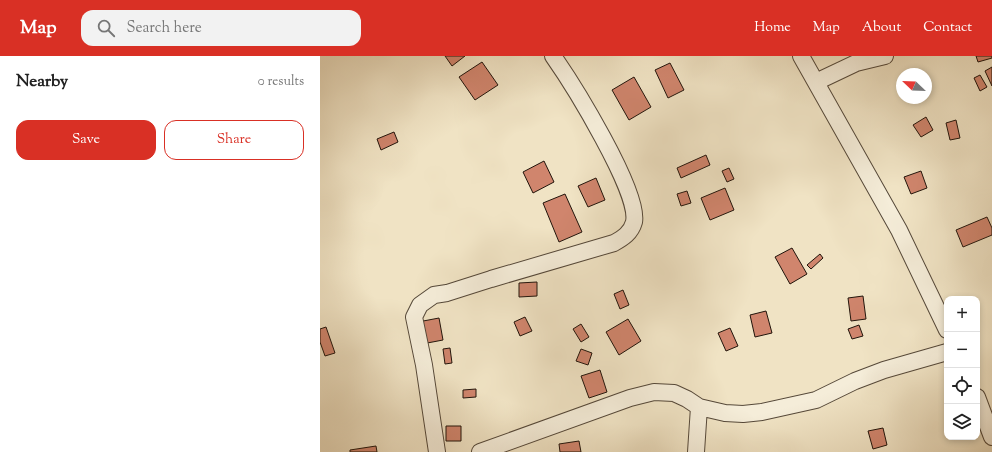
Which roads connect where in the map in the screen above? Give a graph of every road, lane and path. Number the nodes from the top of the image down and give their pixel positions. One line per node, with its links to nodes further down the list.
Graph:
1 (553, 56): 10 (street)
2 (801, 56): 4 (street)
3 (885, 56): 4 (street)
4 (816, 82): 5 (street)
5 (944, 324)
6 (944, 353): 8 (street)
7 (980, 404): 9 (street)
8 (700, 407): 11 (street); 12 (street)
9 (992, 437)
10 (437, 452)
11 (480, 452)
12 (696, 452)

